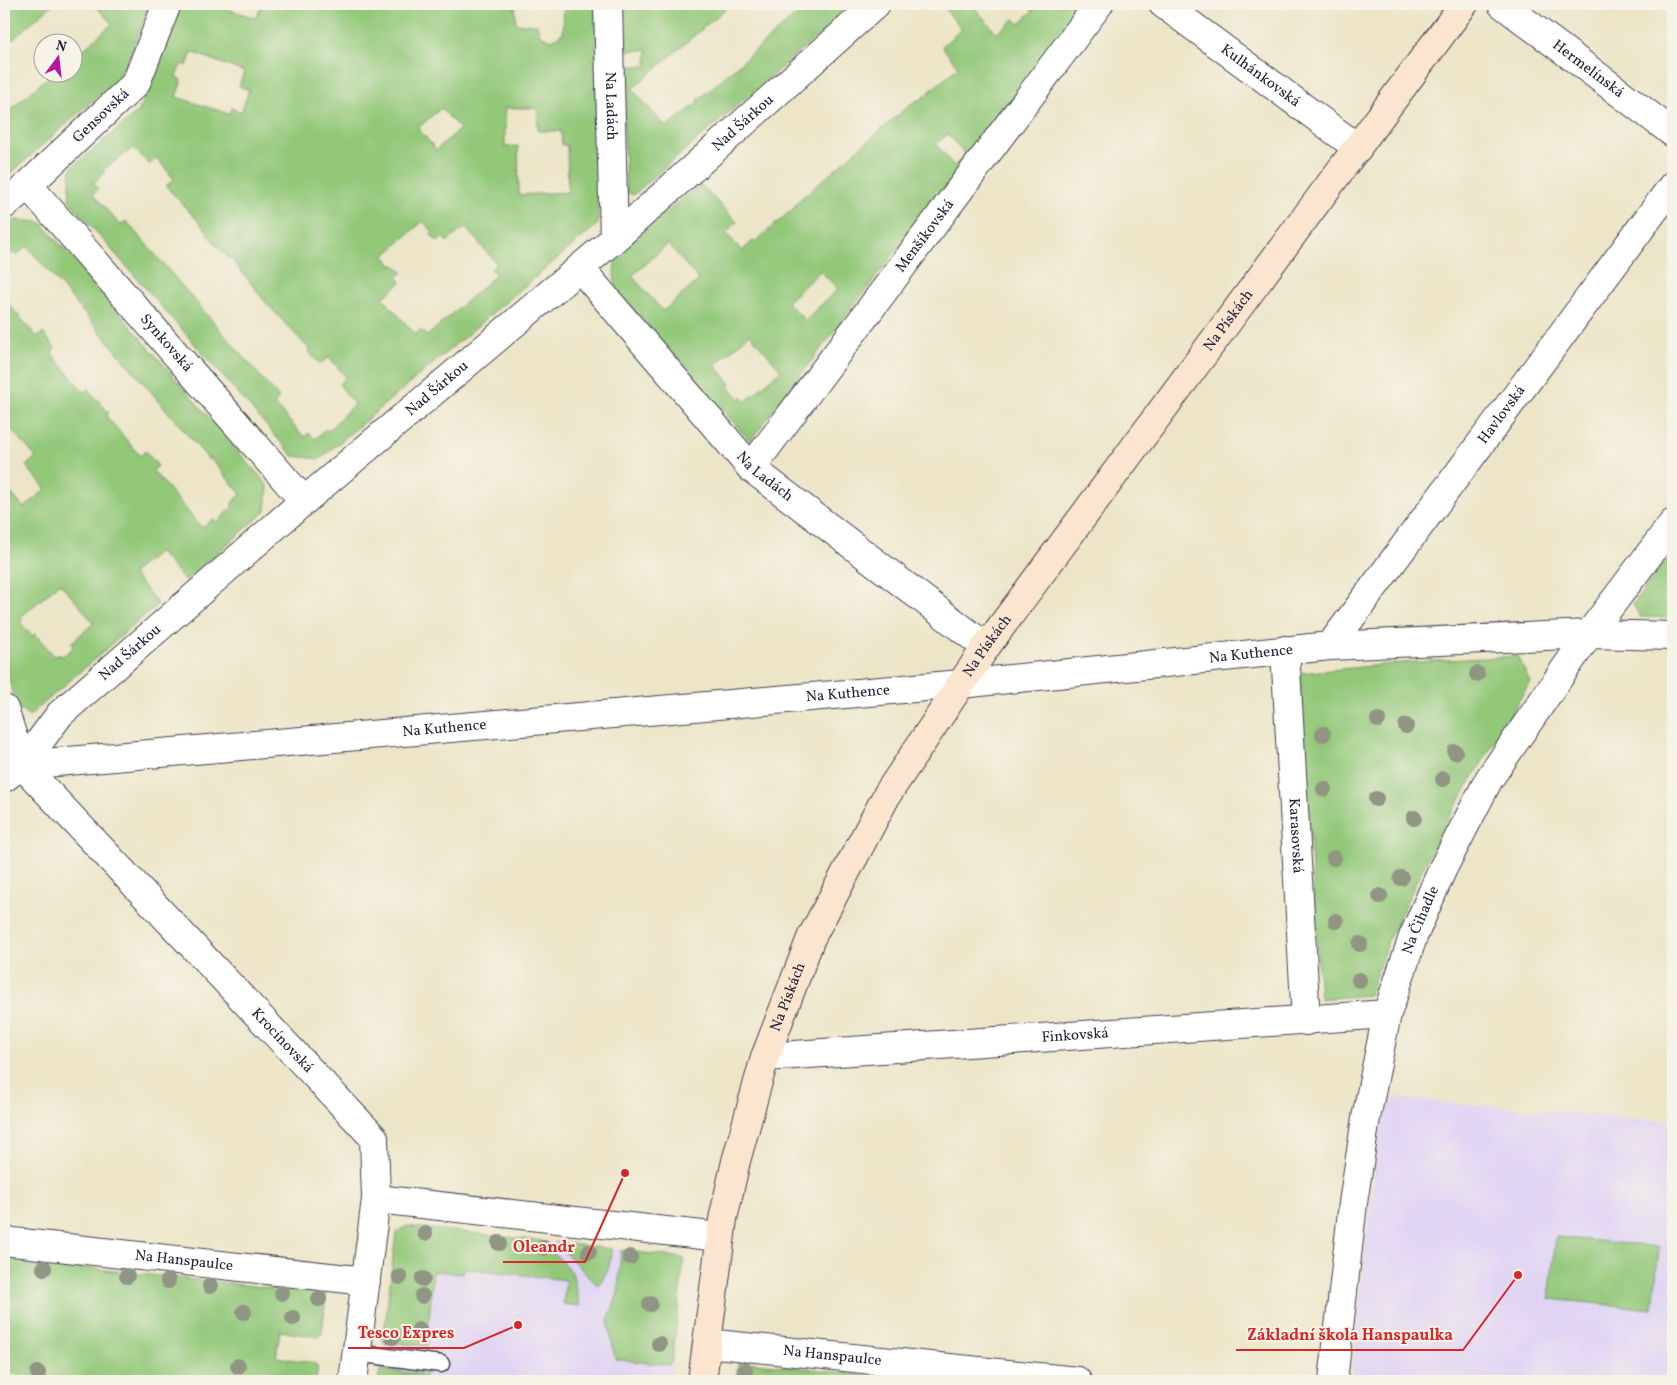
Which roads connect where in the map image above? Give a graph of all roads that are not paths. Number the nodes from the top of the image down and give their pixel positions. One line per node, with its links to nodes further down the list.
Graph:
1 (167, 4): 10 (street, Gensovská)
2 (608, 4): 13 (street, Na Ladách)
3 (876, 4): 13 (street, Nad Šárkou)
4 (1099, 4): 15 (street, Menšíkovská)
5 (1163, 4): 9 (street, Kulhánkovská)
6 (1464, 4): 9 (street, Na Pískách)
7 (1502, 4): 8 (street, Hermelínská)
8 (1673, 133)
9 (1358, 148): 20 (street, Na Pískách)
10 (28, 185): 12 (street, Gensovská); 16 (street, Synkovská)
11 (1673, 185): 21 (street, Havlovská)
12 (4, 205)
13 (614, 239): 14 (street, Nad Šárkou)
14 (580, 268): 15 (street, Na Ladách); 16 (street, Nad Šárkou)
15 (751, 468): 20 (street, Na Ladách)
16 (304, 501): 25 (street, Nad Šárkou)
17 (1673, 523): 18 (street, Na Čihadle)
18 (1589, 634): 19 (street, Na Kuthence); 21 (street, Na Kuthence); 26 (street, Na Čihadle)
19 (1673, 636)
20 (986, 646): 23 (street, Na Pískách)
21 (1330, 646): 22 (street, Na Kuthence)
22 (1285, 650): 23 (street, Na Kuthence); 27 (street, Karasovská)
23 (961, 684): 25 (street, Na Kuthence); 28 (street, Na Pískách)
24 (4, 709): 25 (street)
25 (13, 771): 29 (street, Krocínovská)
26 (1387, 1014): 27 (street, Finkovská); 39 (street, Na Čihadle)
27 (1306, 1022): 28 (street, Finkovská)
28 (765, 1057): 30 (street, Na Pískách)
29 (376, 1199): 30 (street); 32 (street, Krocínovská)
30 (720, 1237): 33 (street, Na Pískách)
31 (4, 1242): 32 (street, Na Hanspaulce)
32 (366, 1281): 34 (street, Krocínovská)
33 (707, 1343): 37 (street, Na Pískách); 38 (street, Na Hanspaulce)
34 (356, 1352): 35 (lane); 36 (street, Krocínovská)
35 (441, 1364)
36 (353, 1381)
37 (702, 1381)
38 (1077, 1381)
39 (1333, 1381)

